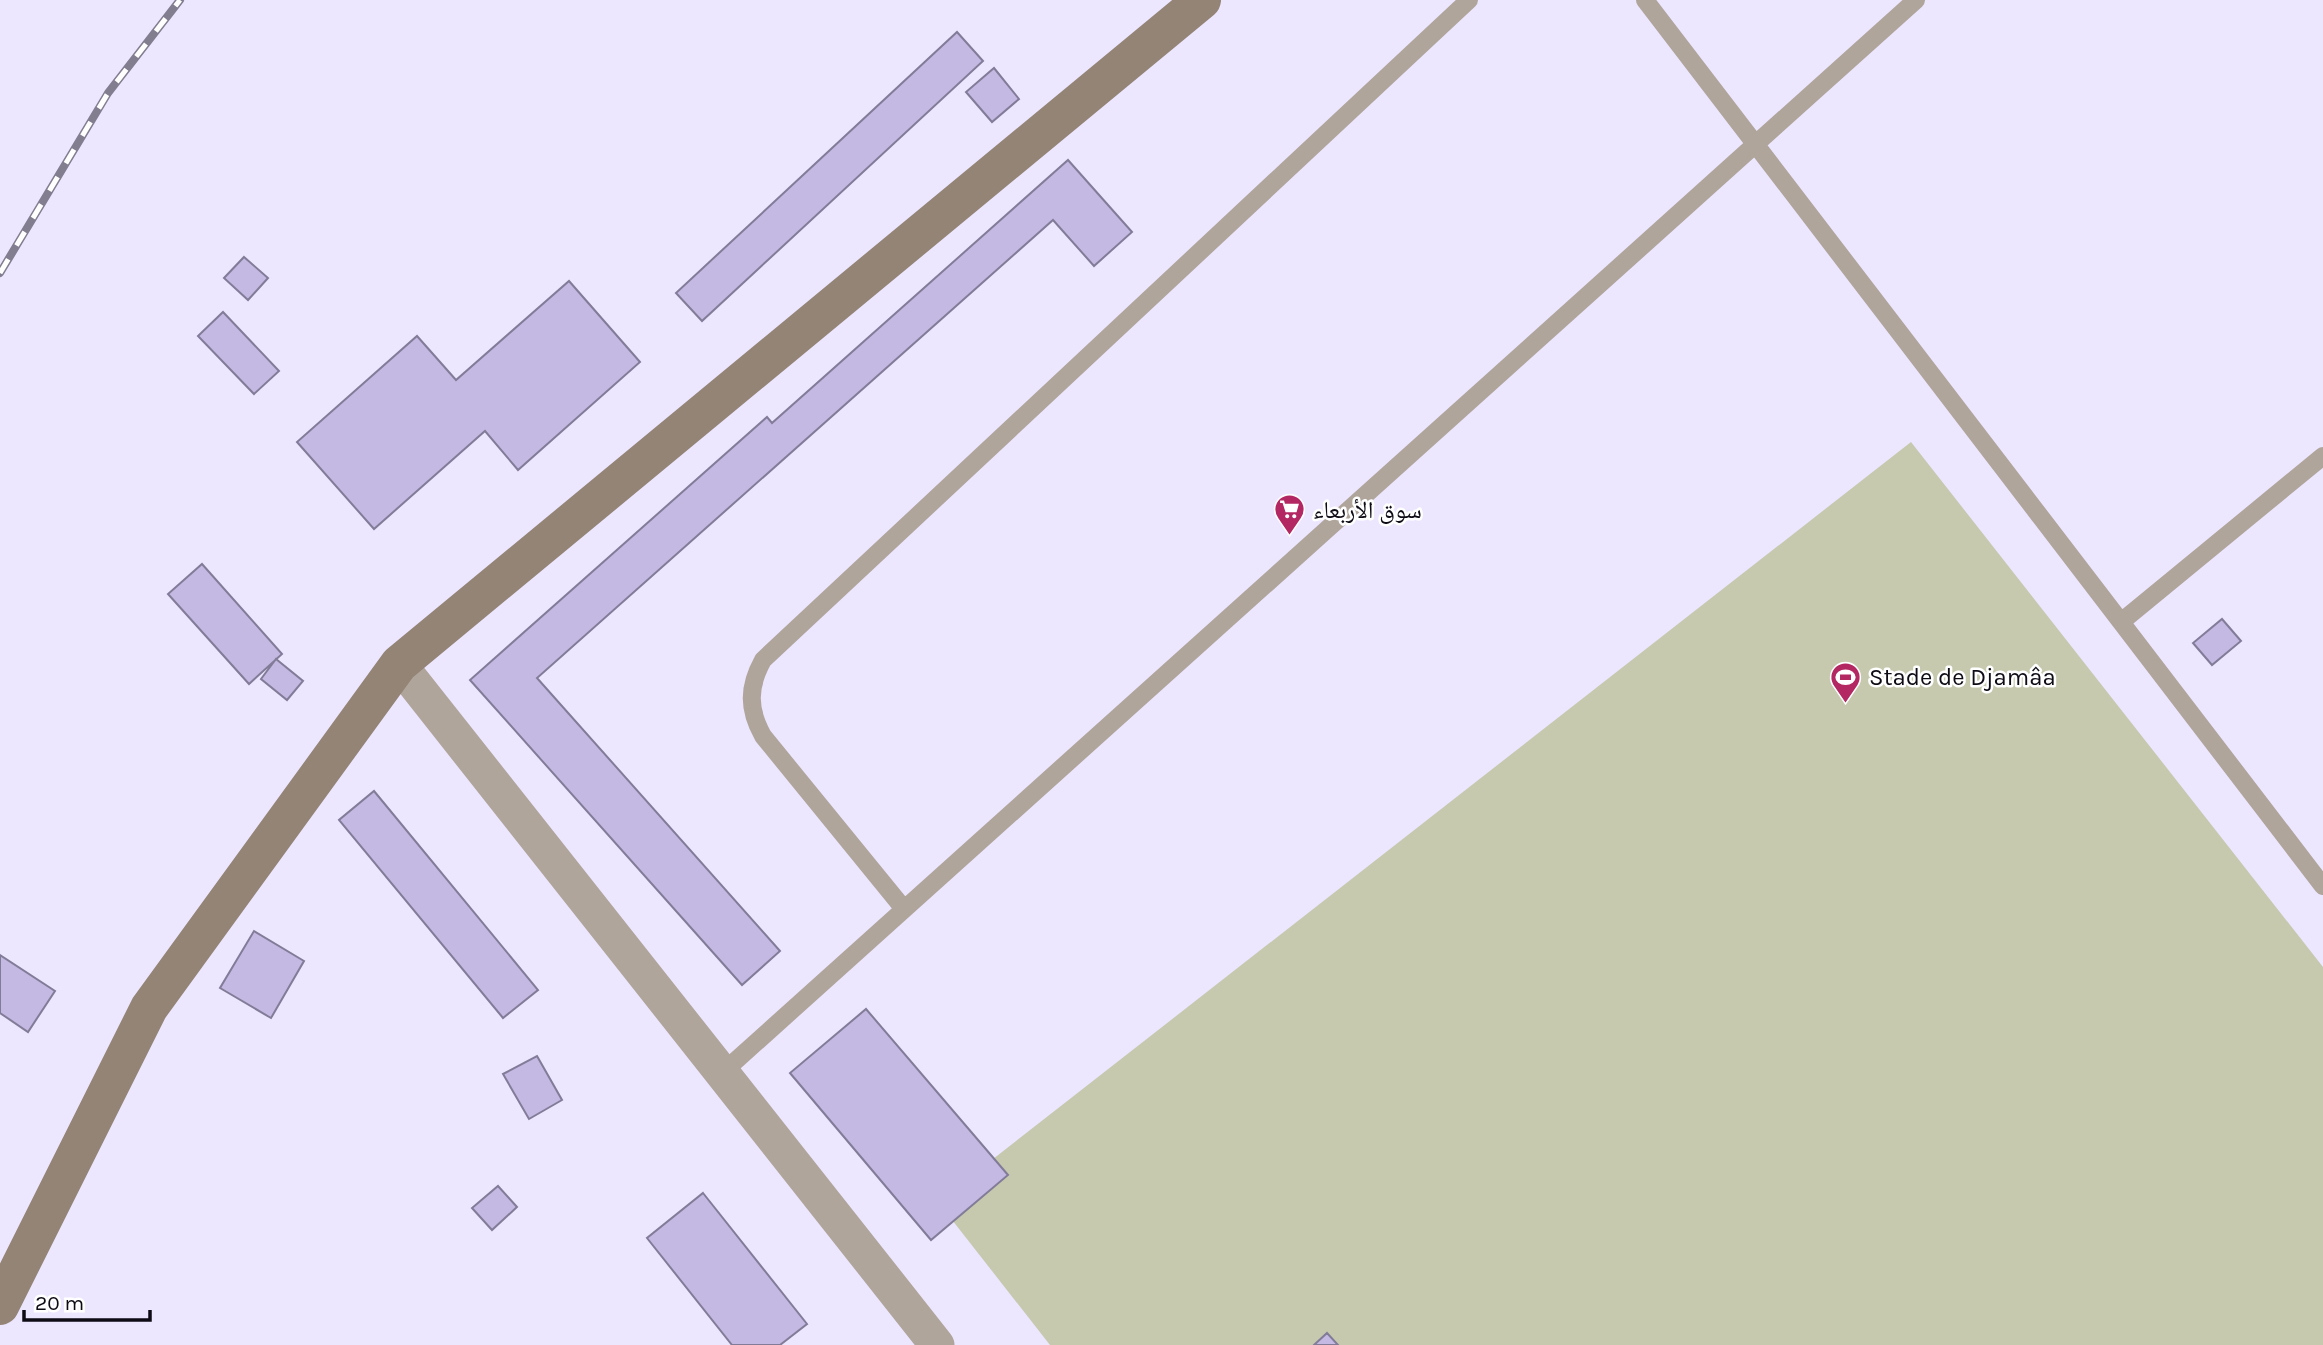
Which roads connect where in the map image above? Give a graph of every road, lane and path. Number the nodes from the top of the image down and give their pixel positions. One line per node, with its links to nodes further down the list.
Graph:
1 (1202, 0): 8 (street)
2 (1469, 0): 10 (lane)
3 (1645, 0): 5 (lane)
4 (1916, 0): 5 (lane)
5 (1755, 144): 7 (lane); 10 (lane)
6 (2323, 456): 7 (lane)
7 (2121, 622): 9 (lane)
8 (398, 664): 11 (street); 12 (street)
9 (2323, 886)
10 (904, 909): 11 (lane)
11 (722, 1073): 13 (street)
12 (0, 1306)
13 (937, 1345)

